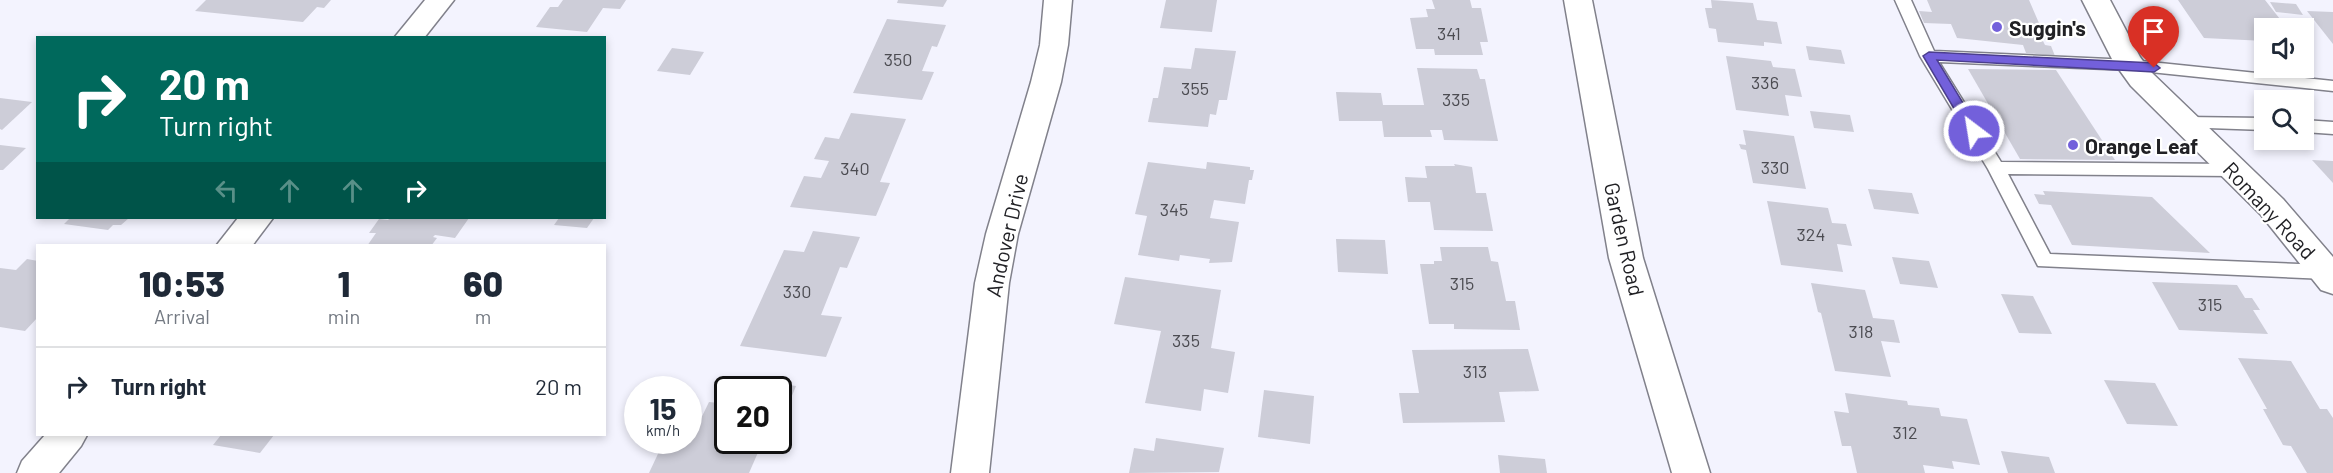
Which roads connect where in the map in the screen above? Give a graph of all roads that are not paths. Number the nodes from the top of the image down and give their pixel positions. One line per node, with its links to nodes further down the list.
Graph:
1 (440, 0): 6 (street)
2 (1058, 0): 21 (street, Andover Drive)
3 (1578, 0): 22 (street, Garden Road)
4 (1904, 0): 7 (lane)
5 (2096, 0): 8 (street, Romany Road)
6 (410, 36)
7 (1929, 56): 8 (lane); 14 (lane)
8 (2131, 65): 9 (lane); 10 (street, Romany Road)
9 (2333, 86)
10 (2185, 123): 11 (lane); 15 (street, Romany Road)
11 (2254, 124)
12 (2314, 127): 13 (lane)
13 (2333, 128)
14 (1996, 168): 15 (lane); 18 (lane)
15 (2233, 170): 18 (street, Romany Road)
16 (256, 219): 17 (street)
17 (235, 244)
18 (2330, 277)
19 (67, 436): 20 (street)
20 (36, 473)
21 (970, 473)
22 (1691, 473)

